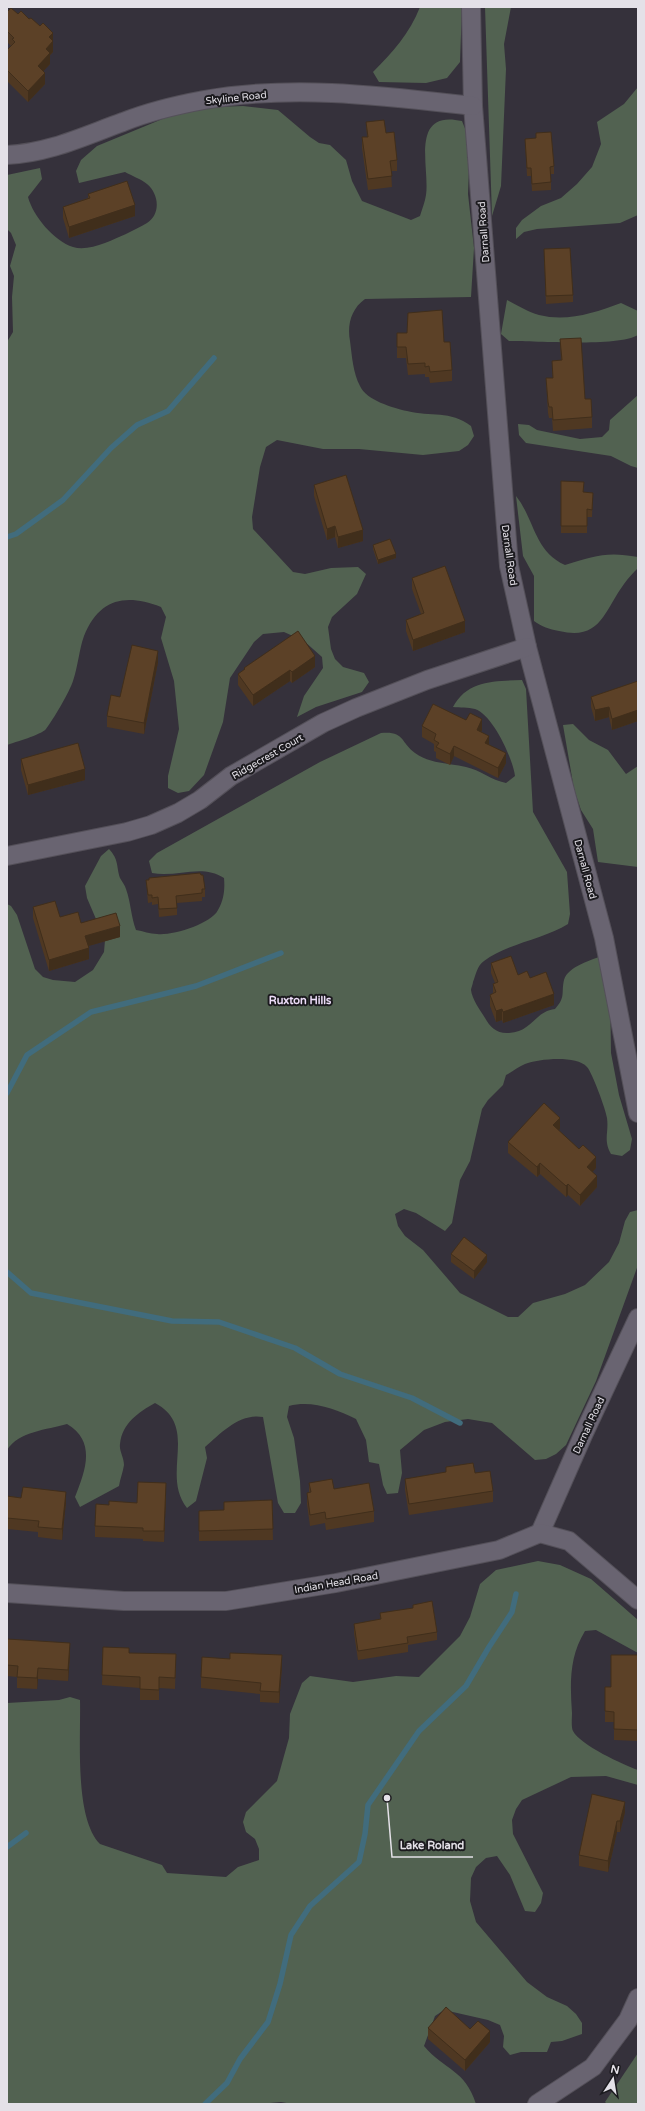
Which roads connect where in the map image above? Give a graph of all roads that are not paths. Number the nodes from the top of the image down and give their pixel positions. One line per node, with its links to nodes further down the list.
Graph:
1 (470, 7): 2 (street, Darnall Road)
2 (473, 106): 3 (street, Skyline Road); 4 (street, Darnall Road)
3 (7, 155)
4 (528, 647): 5 (street, Ridgecrest Court); 6 (street, Darnall Road)
5 (7, 856)
6 (638, 1113)
7 (638, 1318): 8 (street, Darnall Road)
8 (540, 1533): 9 (street, Indian Head Road); 10 (street)
9 (7, 1593)
10 (638, 1600)
11 (638, 1998): 12 (street)
12 (536, 2104)

